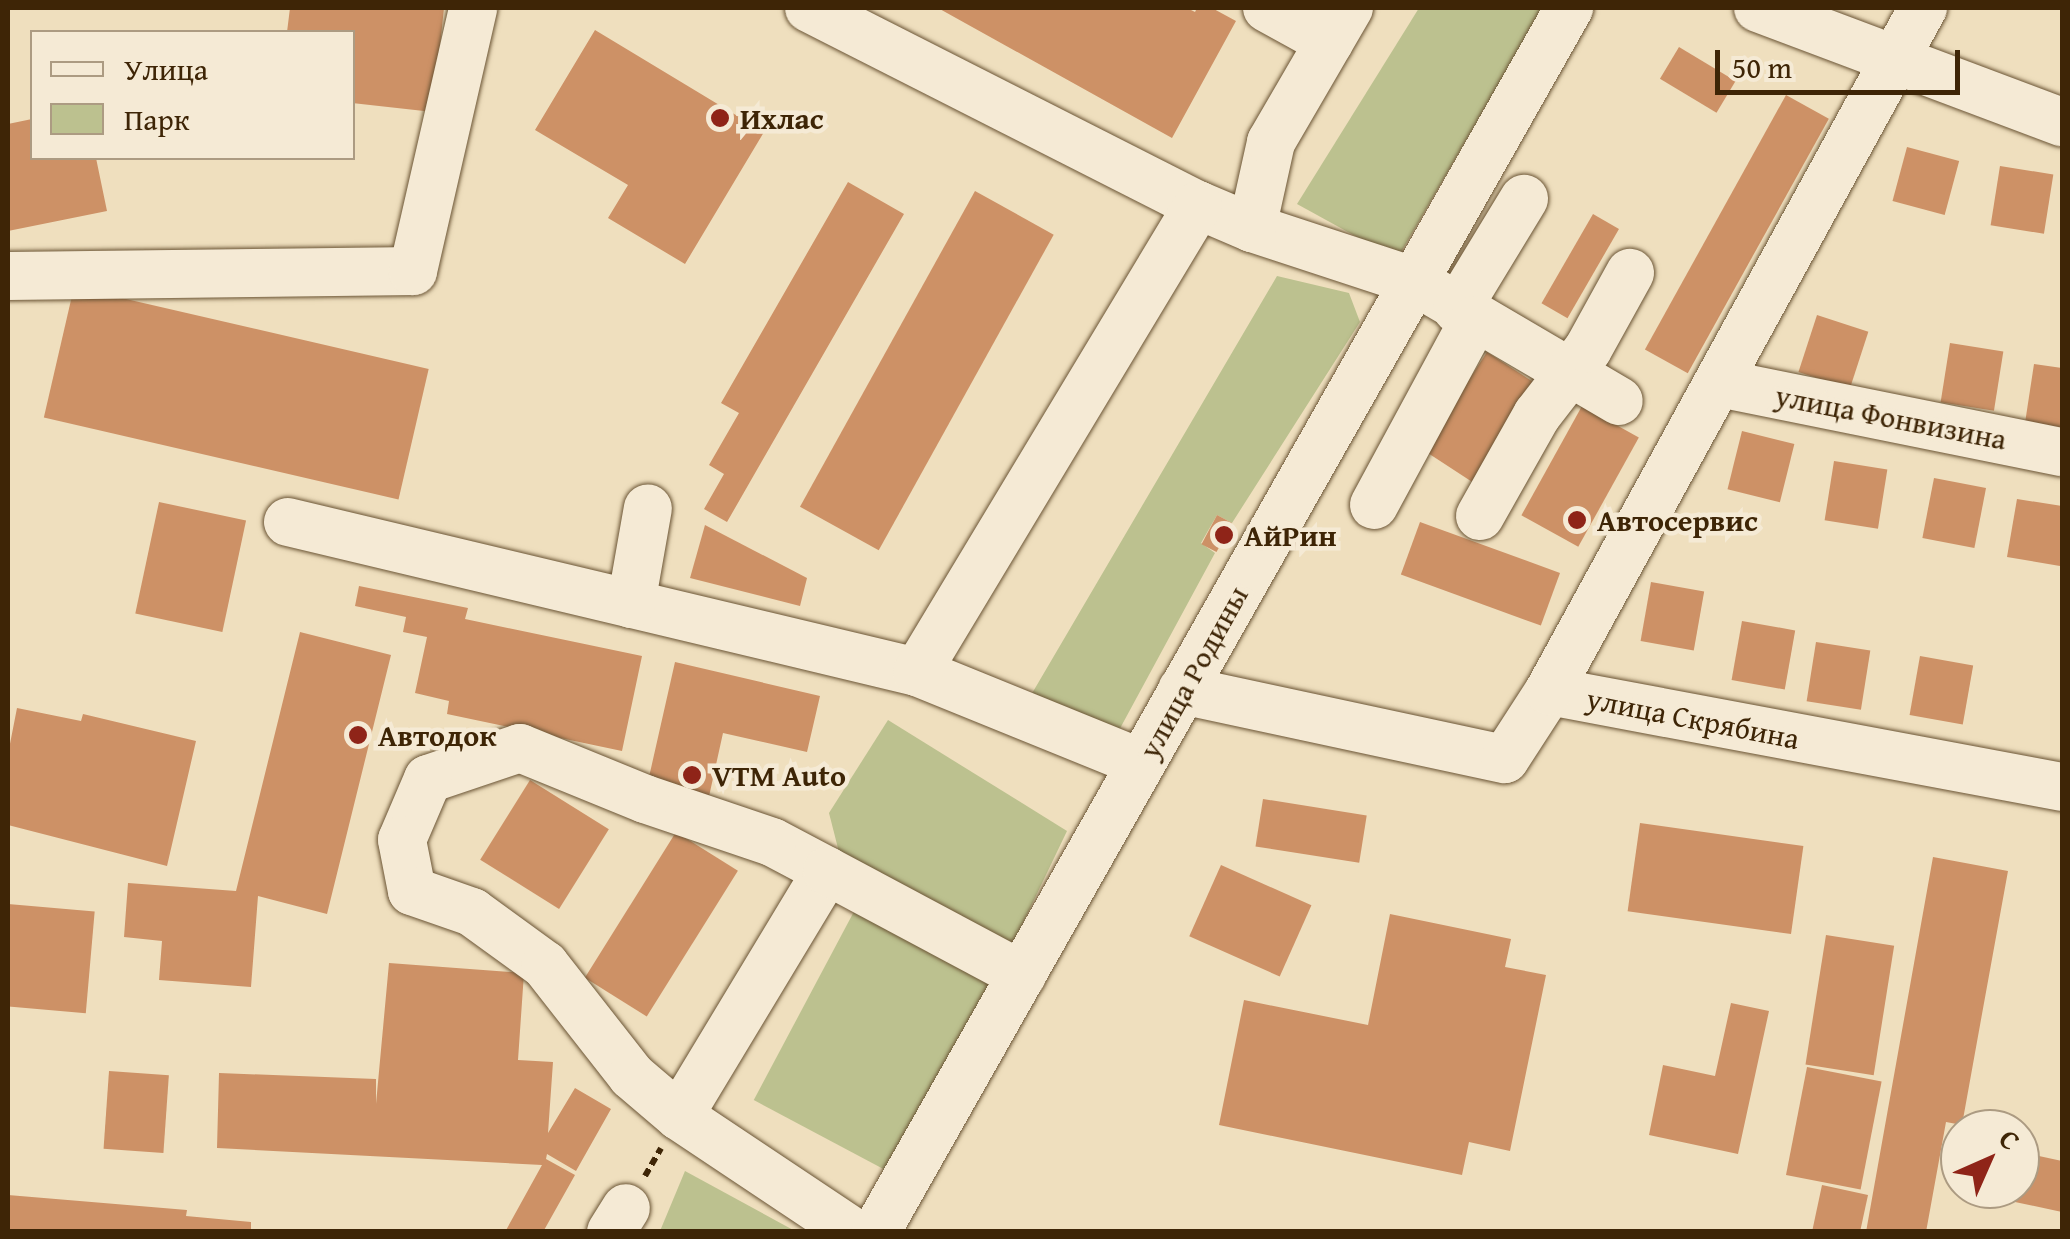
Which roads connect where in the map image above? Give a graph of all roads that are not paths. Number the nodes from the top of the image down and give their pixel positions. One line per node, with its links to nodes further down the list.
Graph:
1 (473, 8): 15 (street)
2 (810, 8): 12 (street)
3 (1267, 8): 8 (street)
4 (1569, 8): 16 (street, улица Родины)
5 (1758, 8): 7 (street)
6 (1923, 8): 9 (street)
7 (1808, 16): 9 (street)
8 (1339, 25): 13 (street)
9 (1896, 59): 10 (street); 19 (street)
10 (2062, 122)
11 (1524, 199): 17 (street)
12 (1198, 205): 13 (street); 27 (street)
13 (1252, 228): 16 (street)
14 (1630, 273): 18 (street)
15 (8, 276)
16 (1416, 282): 17 (street); 28 (street, улица Родины)
17 (1466, 314): 18 (street); 22 (street)
18 (1568, 371): 20 (street); 24 (street)
19 (1719, 383): 21 (street, улица Фонвизина); 29 (street)
20 (1620, 401)
21 (2062, 452)
22 (1374, 505)
23 (648, 508): 26 (street)
24 (1480, 516)
25 (288, 522): 26 (street)
26 (632, 604): 27 (street)
27 (917, 672): 30 (street)
28 (1182, 690): 29 (street, улица Скрябина); 30 (street, улица Родины)
29 (1550, 691): 31 (street, улица Скрябина)
30 (1141, 763): 33 (street, улица Родины)
31 (2062, 787)
32 (827, 871): 33 (street); 34 (street); 34 (street)
33 (1022, 975): 36 (street, улица Родины)
34 (679, 1116): 35 (street)
35 (852, 1232)
36 (876, 1232)

